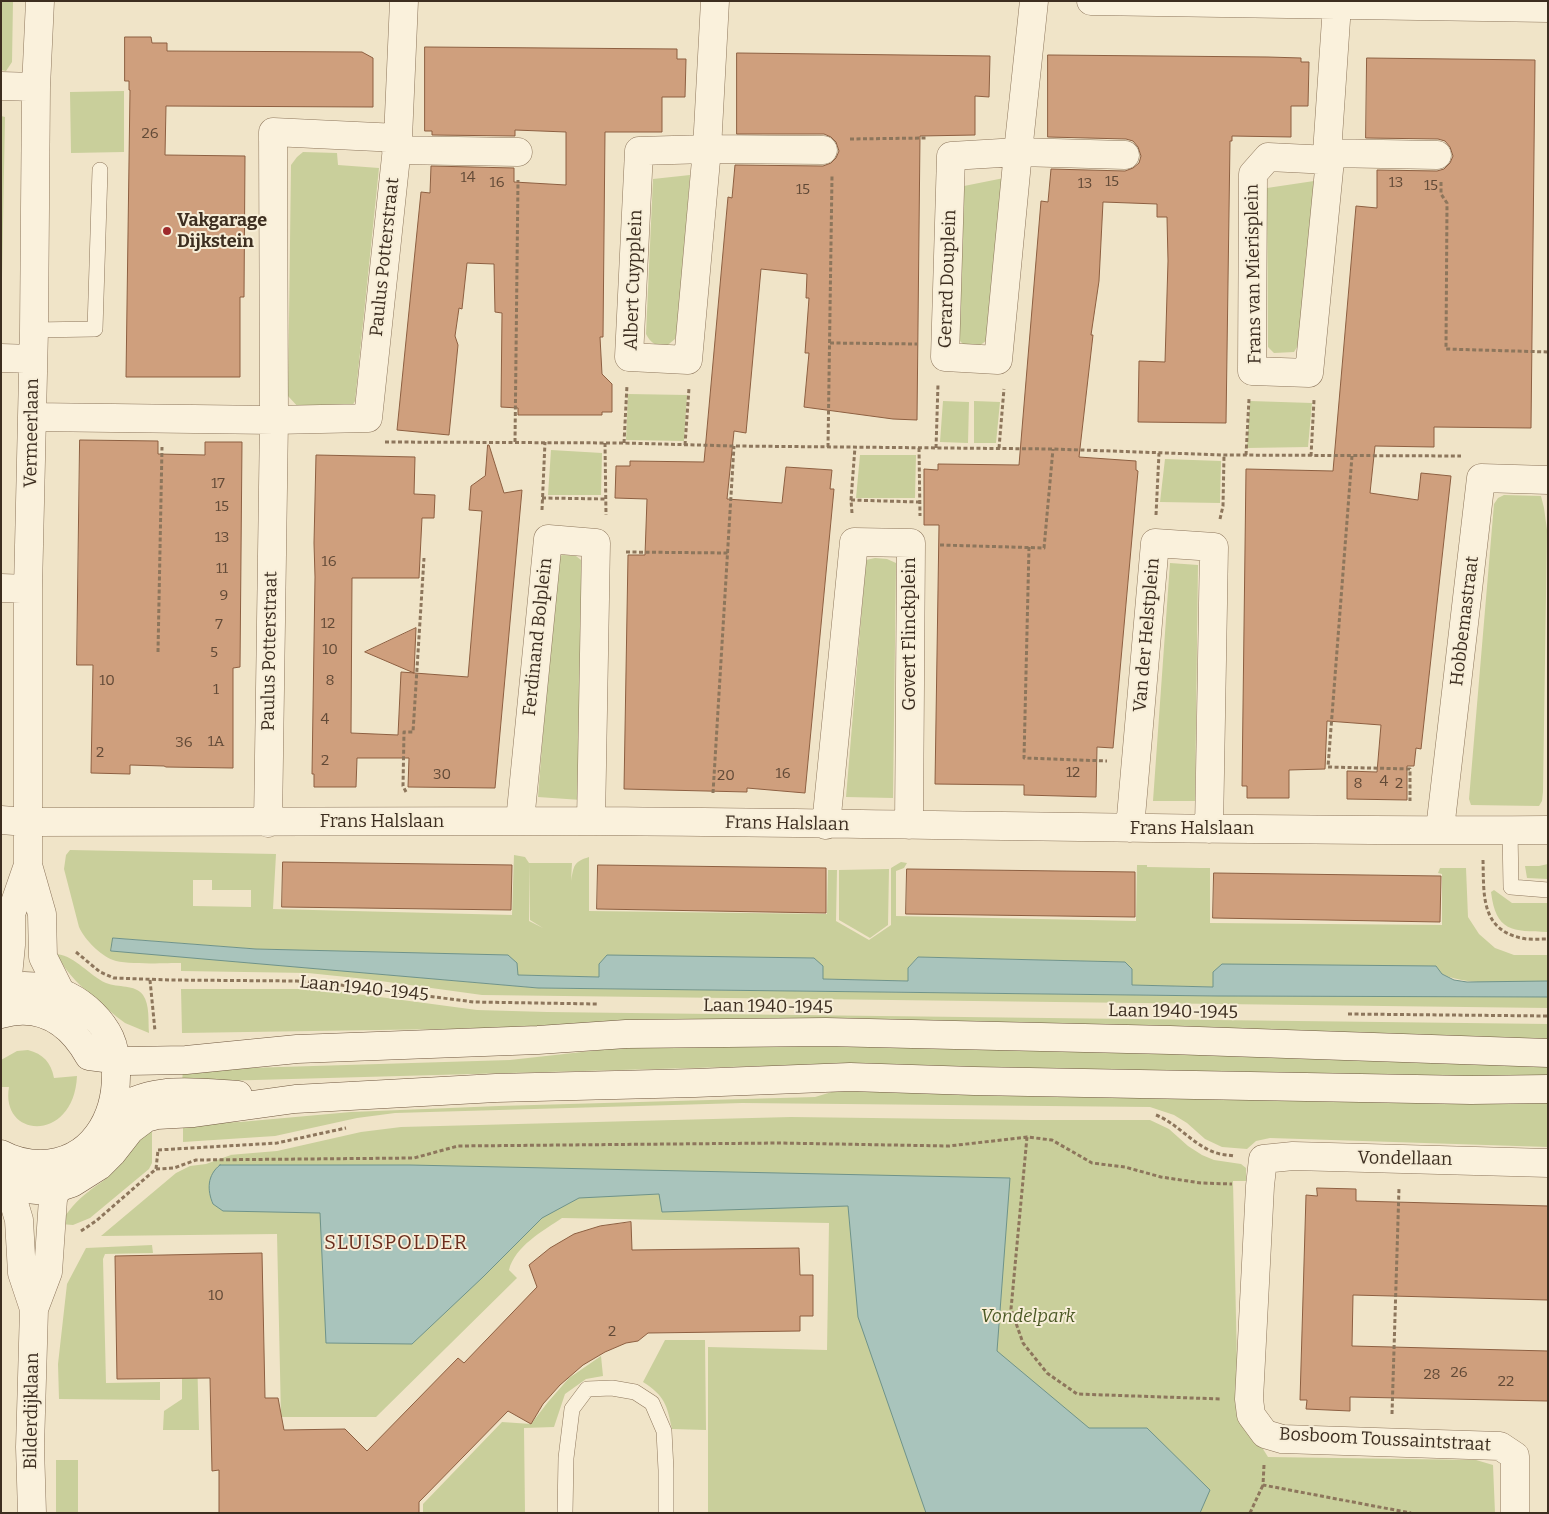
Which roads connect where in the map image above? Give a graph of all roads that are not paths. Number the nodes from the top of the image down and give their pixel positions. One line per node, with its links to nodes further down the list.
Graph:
1 (40, 1): 10 (street, Vermeerlaan)
2 (404, 1): 11 (street, Paulus Potterstraat)
3 (715, 1): 12 (street)
4 (1034, 1): 14 (street)
5 (1091, 1): 6 (street)
6 (1160, 2): 7 (street)
7 (1337, 5): 8 (street); 18 (street)
8 (1548, 8)
9 (1, 86): 10 (street)
10 (36, 87): 20 (street, Vermeerlaan)
11 (397, 144): 13 (street); 24 (street, Paulus Potterstraat); 24 (street, Paulus Potterstraat)
12 (706, 149): 12 (street, Albert Cuypplein); 15 (street, Albert Cuypplein)
13 (518, 152)
14 (1018, 152): 14 (street, Gerard Douplein); 16 (street)
15 (833, 153)
16 (1124, 155)
17 (1437, 155): 18 (street, Frans van Mierisplein)
18 (1329, 157): 18 (street, Frans van Mierisplein)
19 (100, 170): 20 (lane)
20 (34, 330): 22 (street, Vermeerlaan)
21 (1, 358): 22 (street)
22 (33, 359): 23 (street, Vermeerlaan)
23 (32, 417): 24 (street); 27 (street, Vermeerlaan)
24 (274, 420): 31 (street, Paulus Potterstraat)
25 (1548, 480): 36 (street, Hobbemastraat)
26 (1, 588): 27 (street)
27 (28, 589): 28 (street, Vermeerlaan)
28 (14, 821): 31 (street, Frans Halslaan); 39 (street, Vermeerlaan)
29 (520, 821): 30 (street, Frans Halslaan); 30 (street, Ferdinand Bolplein); 31 (street, Frans Halslaan)
30 (591, 821): 32 (street, Frans Halslaan)
31 (268, 823)
32 (826, 825): 33 (street, Frans Halslaan); 33 (street, Govert Flinckplein)
33 (909, 825): 34 (street, Frans Halslaan)
34 (1130, 828): 35 (street, Frans Halslaan); 35 (street, Van der Helstplein)
35 (1209, 829): 36 (street, Frans Halslaan)
36 (1440, 829): 37 (street, Frans Halslaan)
37 (1510, 830): 38 (street, Frans Halslaan); 40 (lane)
38 (1548, 830)
39 (28, 865): 41 (street, Vermeerlaan); 42 (street, Vermeerlaan)
40 (1548, 890)
41 (62, 993): 42 (street); 43 (street)
42 (2, 998): 43 (street, Laan 1940-1945)
43 (113, 1050): 44 (street, Laan 1940-1945); 47 (street)
44 (1548, 1053)
45 (1548, 1089): 46 (street)
46 (295, 1099): 47 (street); 53 (street)
47 (109, 1115): 49 (street)
48 (1, 1154): 49 (street)
49 (74, 1156): 53 (street, Bilderdijklaan)
50 (1263, 1159): 51 (street, Vondellaan); 58 (street, Bosboom Toussaintstraat)
51 (1548, 1163)
52 (3, 1184): 53 (street); 54 (street, Bilderdijklaan)
53 (57, 1188): 54 (street, Bilderdijklaan)
54 (34, 1309): 55 (street, Bilderdijklaan)
55 (32, 1513)
56 (565, 1513): 57 (lane)
57 (666, 1513)
58 (1515, 1513)

